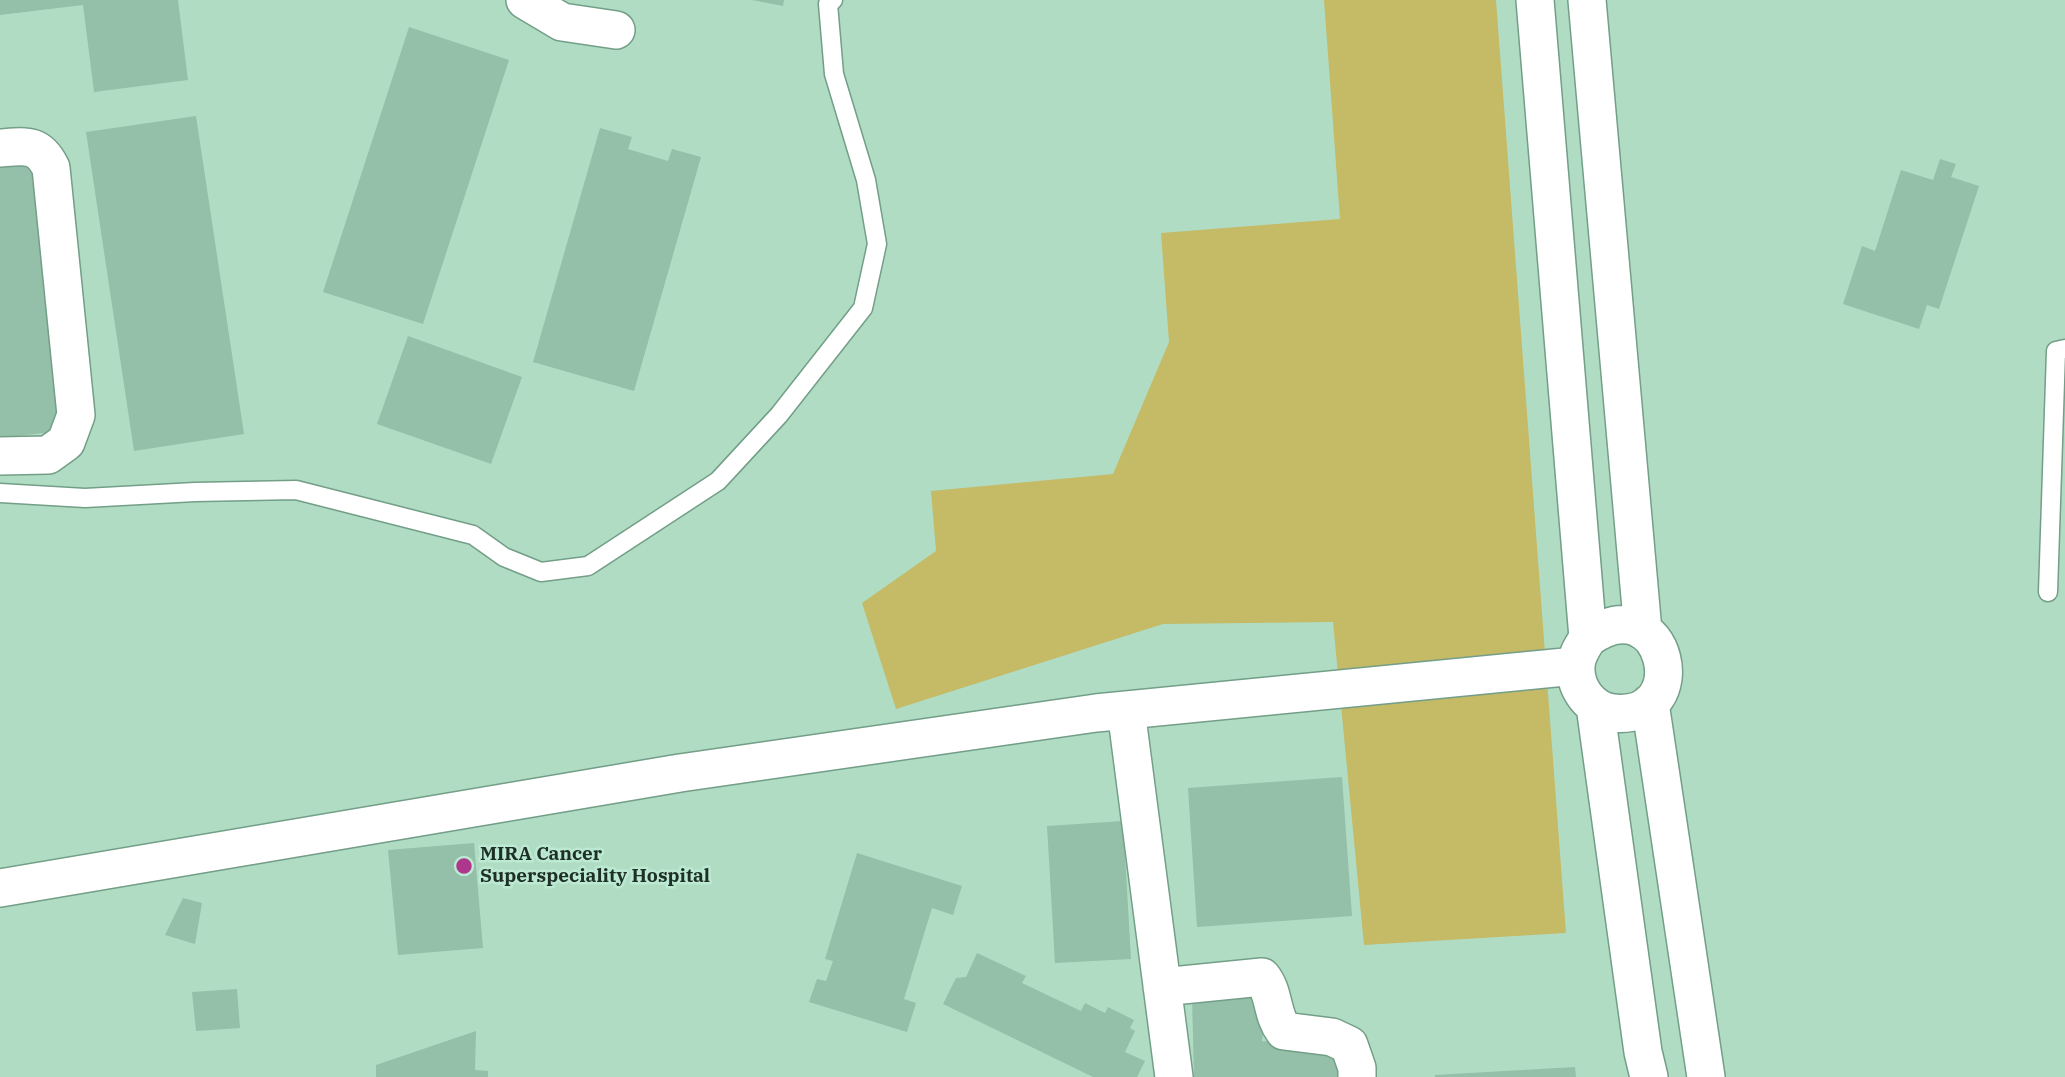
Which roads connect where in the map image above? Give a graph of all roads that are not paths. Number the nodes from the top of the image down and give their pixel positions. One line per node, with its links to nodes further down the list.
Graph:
1 (525, 0): 5 (street)
2 (833, 0): 9 (lane)
3 (1535, 0): 12 (street)
4 (1587, 0): 11 (street)
5 (617, 30)
6 (0, 148): 8 (street)
7 (2065, 349): 10 (lane)
8 (0, 456)
9 (0, 493)
10 (2048, 592)
11 (1643, 631): 12 (street); 13 (street)
12 (1582, 652): 14 (street); 15 (street)
13 (1650, 703): 14 (street); 18 (street)
14 (1595, 706): 19 (street)
15 (1126, 710): 16 (street); 17 (street)
16 (0, 888)
17 (1162, 987): 20 (street); 21 (street)
18 (1703, 1061): 19 (street)
19 (1646, 1065)
20 (1174, 1077)
21 (1357, 1077)

